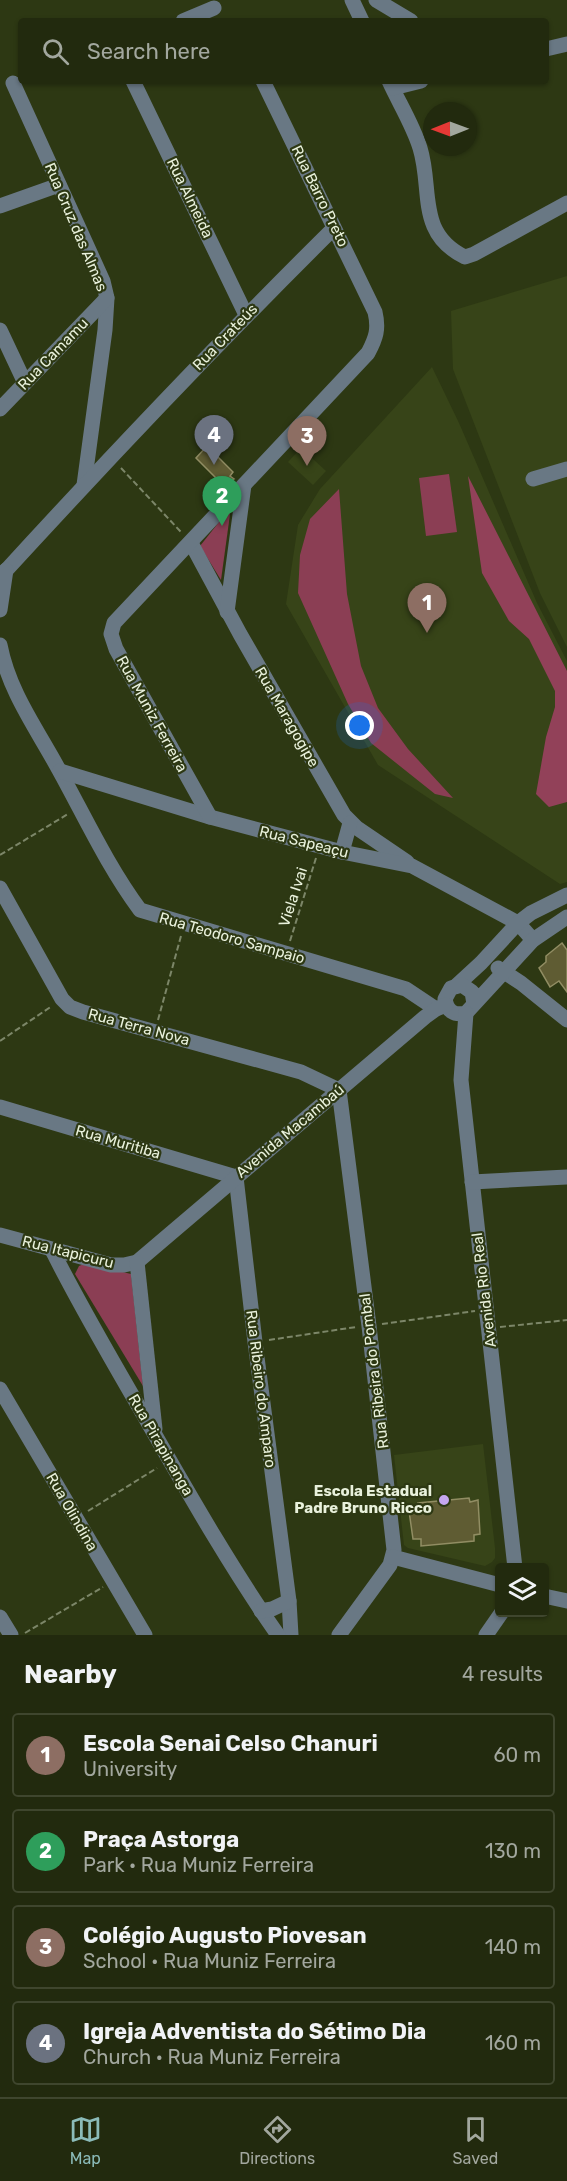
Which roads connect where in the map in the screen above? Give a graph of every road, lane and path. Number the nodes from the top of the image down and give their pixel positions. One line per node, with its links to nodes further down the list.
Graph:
1 (352, 0): 6 (street)
2 (376, 0): 7 (street)
3 (211, 4): 4 (street); 5 (street)
4 (188, 18)
5 (222, 18)
6 (361, 18)
7 (406, 18)
8 (567, 44): 9 (street)
9 (549, 48)
10 (12, 84): 14 (street, Rua Cruz das Almas)
11 (134, 84): 20 (street, Rua Almeida)
12 (264, 84): 17 (street, Rua Barro Preto)
13 (391, 85): 15 (street)
14 (59, 185): 16 (street); 18 (street, Rua Cruz das Almas)
15 (567, 203)
16 (0, 206)
17 (334, 228): 19 (street, Rua Barro Preto); 20 (street, Rua Crateús)
18 (107, 298): 22 (street, Rua Camamu); 24 (street, Rua Cruz das Almas)
19 (375, 312): 29 (street, Rua Muniz Ferreira)
20 (246, 315): 25 (street, Rua Crateús)
21 (0, 330): 22 (street)
22 (25, 383): 23 (street, Rua Camamu)
23 (0, 409)
24 (89, 450): 25 (street); 28 (street, Rua Cruz das Almas)
25 (115, 453): 28 (street, Rua Crateús); 30 (path)
26 (567, 469): 27 (street)
27 (533, 479)
28 (84, 484): 31 (street, Rua Crateús)
29 (244, 485): 30 (street, Rua Muniz Ferreira); 33 (street)
30 (191, 543): 33 (street, Rua Maragogipe); 37 (street, Rua Muniz Ferreira)
31 (3, 573): 32 (street)
32 (0, 610)
33 (227, 612): 38 (street, Rua Maragogipe)
34 (0, 645): 35 (street, Rua Teodoro Sampaio)
35 (60, 771): 36 (street, Rua Teodoro Sampaio); 37 (street, Rua Sapeaçu)
36 (78, 808): 41 (path); 47 (street, Rua Teodoro Sampaio)
37 (210, 817): 39 (street, Rua Sapeaçu)
38 (350, 823): 40 (street); 42 (street, Rua Maragogipe)
39 (320, 846): 40 (street, Rua Sapeaçu); 49 (path, Viela Ivai)
40 (342, 852): 42 (street, Rua Sapeaçu)
41 (0, 855)
42 (412, 866): 46 (street, Rua Sapeaçu)
43 (0, 888): 53 (street)
44 (567, 895): 46 (street)
45 (567, 917): 48 (street)
46 (518, 923): 48 (street, Rua Sapeaçu); 50 (street)
47 (184, 924): 49 (street, Rua Teodoro Sampaio); 57 (path)
48 (533, 940): 51 (street)
49 (286, 954): 54 (street, Rua Teodoro Sampaio)
50 (481, 963): 51 (street); 52 (street)
51 (505, 971): 55 (street); 56 (street)
52 (456, 986): 54 (street); 55 (street)
53 (62, 999): 57 (street, Rua Terra Nova); 58 (path)
54 (441, 1007): 55 (street); 59 (street, Avenida Macambaú)
55 (470, 1008): 63 (street, Avenida Rio Real)
56 (567, 1020)
57 (155, 1032): 59 (street, Rua Terra Nova)
58 (0, 1041)
59 (339, 1090): 61 (street, Avenida Macambaú); 73 (street, Rua Ribeira do Pombal)
60 (0, 1107): 61 (street, Rua Muritiba)
61 (236, 1177): 66 (street, Avenida Macambaú); 78 (street, Rua Ribeiro do Amparo)
62 (567, 1177): 63 (street)
63 (472, 1182): 68 (street, Avenida Rio Real)
64 (0, 1235): 65 (street, Rua Itapicuru)
65 (52, 1250): 66 (street, Rua Itapicuru); 70 (street, Rua Pirapinanga)
66 (137, 1262): 70 (street)
67 (567, 1320): 68 (path)
68 (489, 1329): 74 (street, Avenida Rio Real)
69 (0, 1389): 72 (street, Rua Olindina)
70 (155, 1436): 71 (street, Rua Pirapinanga)
71 (169, 1461): 72 (path); 80 (street, Rua Pirapinanga)
72 (76, 1518): 75 (street, Rua Olindina)
73 (393, 1557): 76 (street); 88 (street)
74 (514, 1563)
75 (113, 1581): 84 (path); 85 (street, Rua Olindina)
76 (495, 1584)
77 (549, 1597): 79 (street)
78 (289, 1601): 80 (street); 87 (street, Rua Ribeiro do Amparo)
79 (567, 1601)
80 (261, 1611): 86 (street, Rua Pirapinanga)
81 (0, 1617): 83 (street)
82 (499, 1617): 89 (street)
83 (11, 1635)
84 (21, 1635)
85 (145, 1635)
86 (278, 1635)
87 (291, 1635)
88 (339, 1635)
89 (486, 1635)

